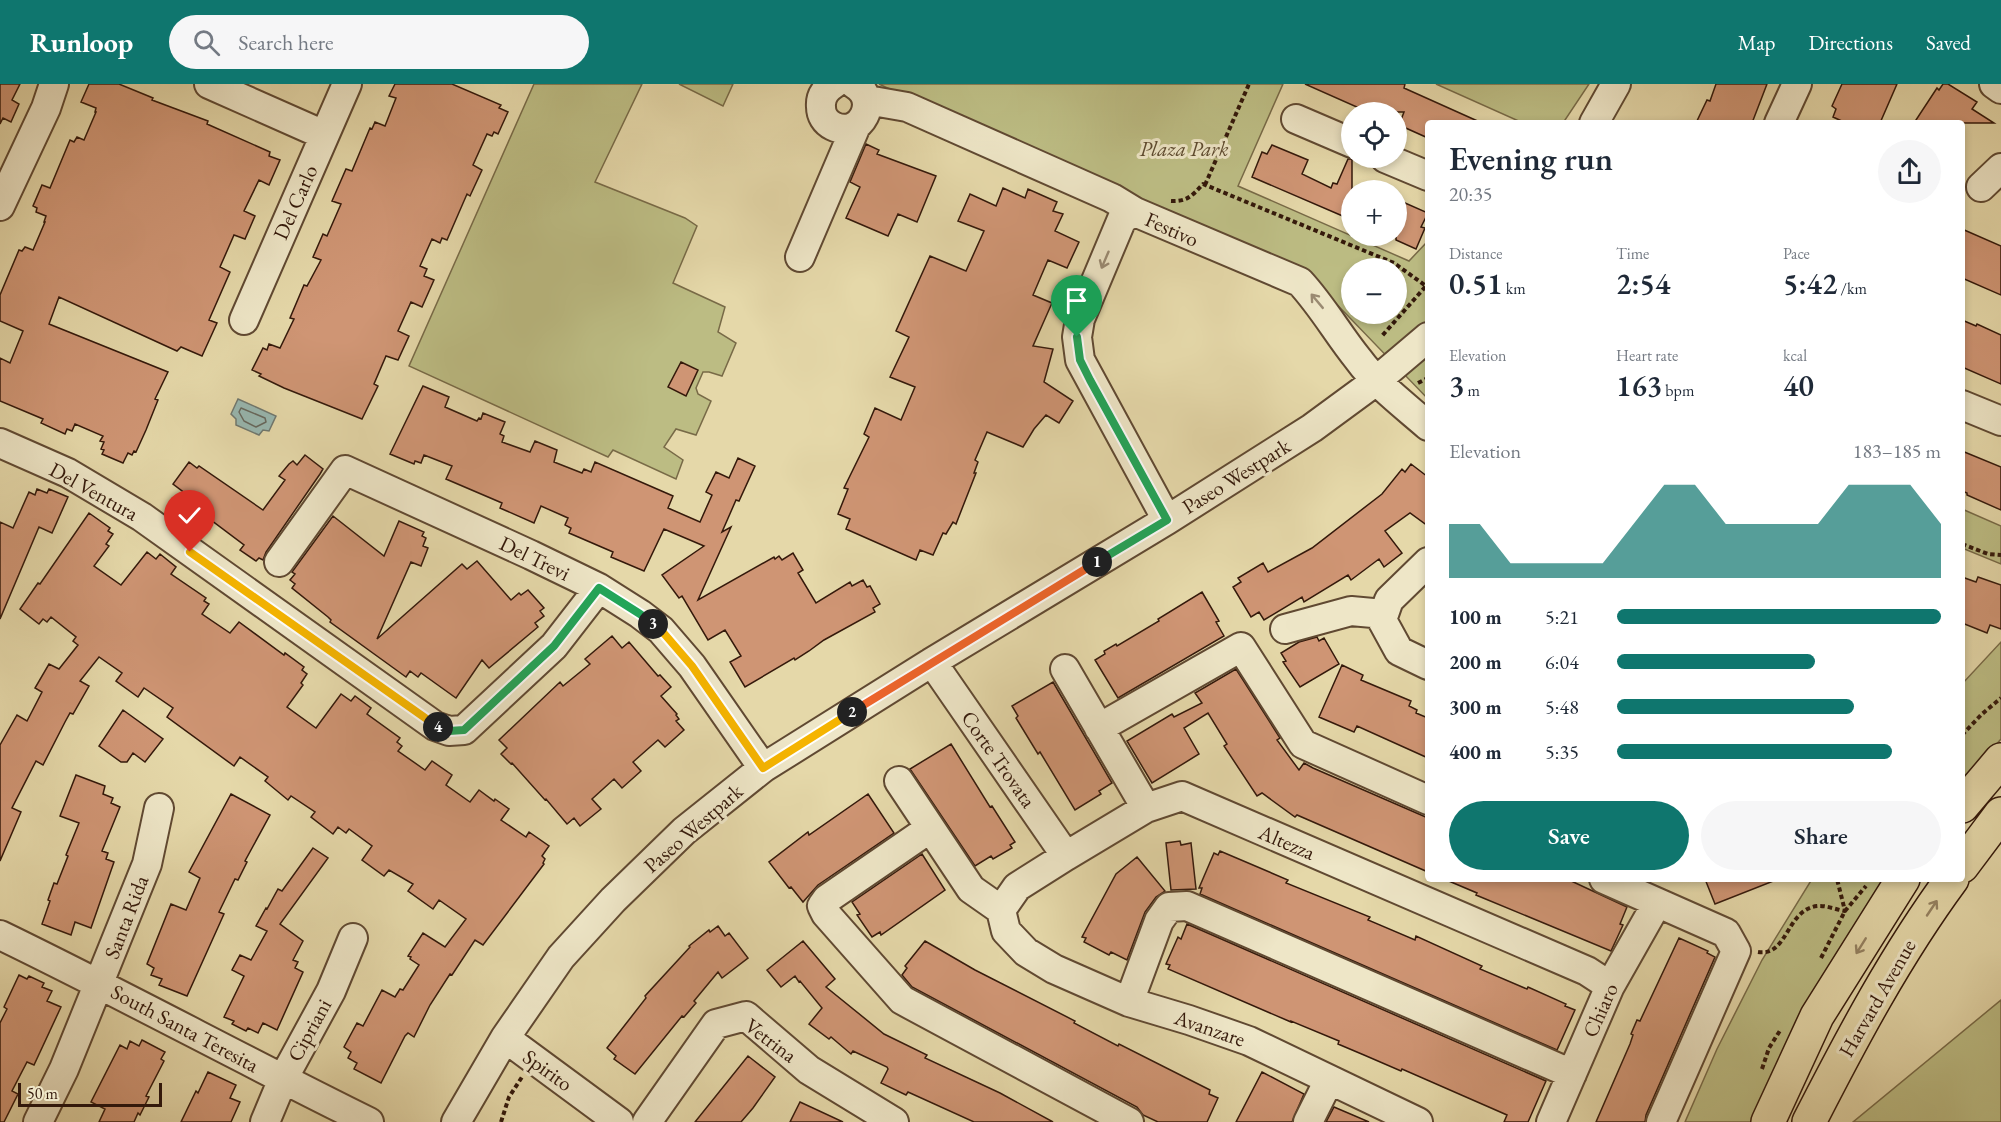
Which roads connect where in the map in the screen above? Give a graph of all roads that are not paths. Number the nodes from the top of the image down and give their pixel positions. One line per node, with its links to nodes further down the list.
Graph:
1 (54, 84): 18 (street)
2 (209, 84): 14 (street)
3 (347, 84): 14 (street, Del Carlo)
4 (834, 84): 13 (street)
5 (1616, 84): 11 (street)
6 (1797, 84): 12 (street)
7 (1994, 84): 8 (street)
8 (2001, 88)
9 (861, 92): 13 (street, Festivo); 19 (street, Festivo)
10 (1296, 118): 15 (street)
11 (1596, 120)
12 (1780, 120)
13 (856, 126): 20 (street, Festivo)
14 (324, 135): 21 (street, Del Carlo)
15 (1341, 138)
16 (1407, 168): 17 (street)
17 (1425, 176)
18 (0, 206)
19 (1136, 212): 23 (street, Festivo, one-way to 19); 28 (street, one-way to 28)
20 (800, 257)
21 (244, 320)
22 (1425, 340): 23 (street, Paseo Westpark)
23 (1376, 381): 26 (street, Festivo); 28 (street, Paseo Westpark)
24 (1965, 406): 25 (street)
25 (2001, 421)
26 (1425, 423)
27 (0, 443): 31 (street, Del Ventura)
28 (1167, 520): 34 (street, Paseo Westpark)
29 (279, 562): 31 (street, Del Trevi)
30 (1425, 565): 32 (street)
31 (599, 588): 39 (street, Del Trevi)
32 (1384, 614): 33 (street); 35 (street)
33 (1285, 629)
34 (932, 662): 39 (street, Paseo Westpark); 47 (street, Corte Trovata)
35 (1425, 664)
36 (1065, 669): 37 (street)
37 (1099, 728): 41 (street); 44 (street)
38 (2001, 760): 42 (main road)
39 (763, 768): 59 (street, Paseo Westpark)
40 (899, 781): 46 (street, Avanzare)
41 (1425, 799)
42 (1965, 802)
43 (159, 808): 56 (street, Santa Rida)
44 (1146, 808): 47 (street, Altezza); 57 (street, Altezza)
45 (2001, 814): 48 (main road)
46 (929, 829): 53 (street, Avanzare); 70 (street)
47 (1066, 856): 53 (street, Altezza)
48 (1965, 862)
49 (1611, 882): 52 (street)
50 (1901, 882): 75 (main road, Harvard Avenue, one-way to 75)
51 (1950, 882): 76 (main road, Harvard Avenue, one-way to 51)
52 (1657, 903): 57 (street, Chiaro); 74 (street)
53 (1003, 920): 58 (street, Avanzare)
54 (0, 935): 56 (street, South Santa Teresita)
55 (353, 938): 61 (street, Cipriani)
56 (100, 983): 61 (street, South Santa Teresita); 64 (street, Santa Rida)
57 (1610, 986): 60 (street, Chiaro)
58 (1129, 1002): 60 (street); 62 (street, Avanzare)
59 (505, 1038): 67 (street, Paseo Westpark); 68 (street, Spirito)
60 (1572, 1074): 73 (street, Chiaro)
61 (283, 1079): 65 (street, Cipriani); 66 (street, South Santa Teresita)
62 (1329, 1080): 71 (street); 72 (street, Avanzare)
63 (883, 1120): 69 (street, Vetrina)
64 (38, 1122)
65 (265, 1122)
66 (369, 1122)
67 (456, 1122)
68 (620, 1122)
69 (647, 1122)
70 (1129, 1122)
71 (1308, 1122)
72 (1418, 1122)
73 (1551, 1122)
74 (1661, 1122)
75 (1768, 1122)
76 (1809, 1122)

